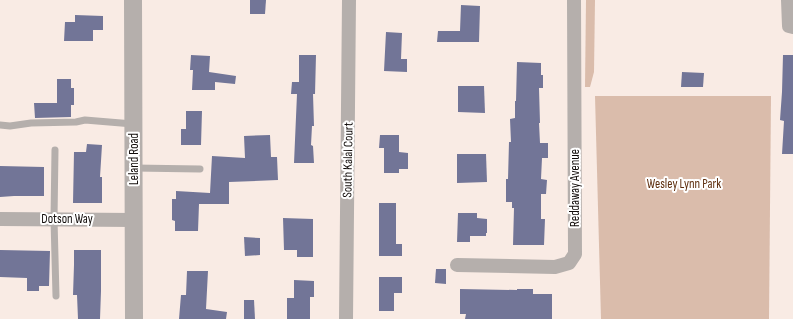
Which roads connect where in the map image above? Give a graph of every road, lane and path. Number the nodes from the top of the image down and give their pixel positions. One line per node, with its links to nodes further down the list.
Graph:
1 (133, 0): 6 (street, Leland Road)
2 (349, 0): 17 (street, South Kalal Court)
3 (574, 0): 14 (street, Reddaway Avenue)
4 (788, 0): 5 (street)
5 (791, 26)
6 (134, 124): 7 (lane); 9 (street, Leland Road)
7 (0, 126)
8 (55, 150): 12 (lane)
9 (134, 168): 10 (lane); 13 (street, Leland Road)
10 (200, 169)
11 (0, 219): 12 (street, Dotson Way)
12 (54, 219): 13 (street, Dotson Way); 15 (lane)
13 (134, 220): 16 (street, Leland Road)
14 (457, 265)
15 (56, 296)
16 (134, 319)
17 (346, 319)

